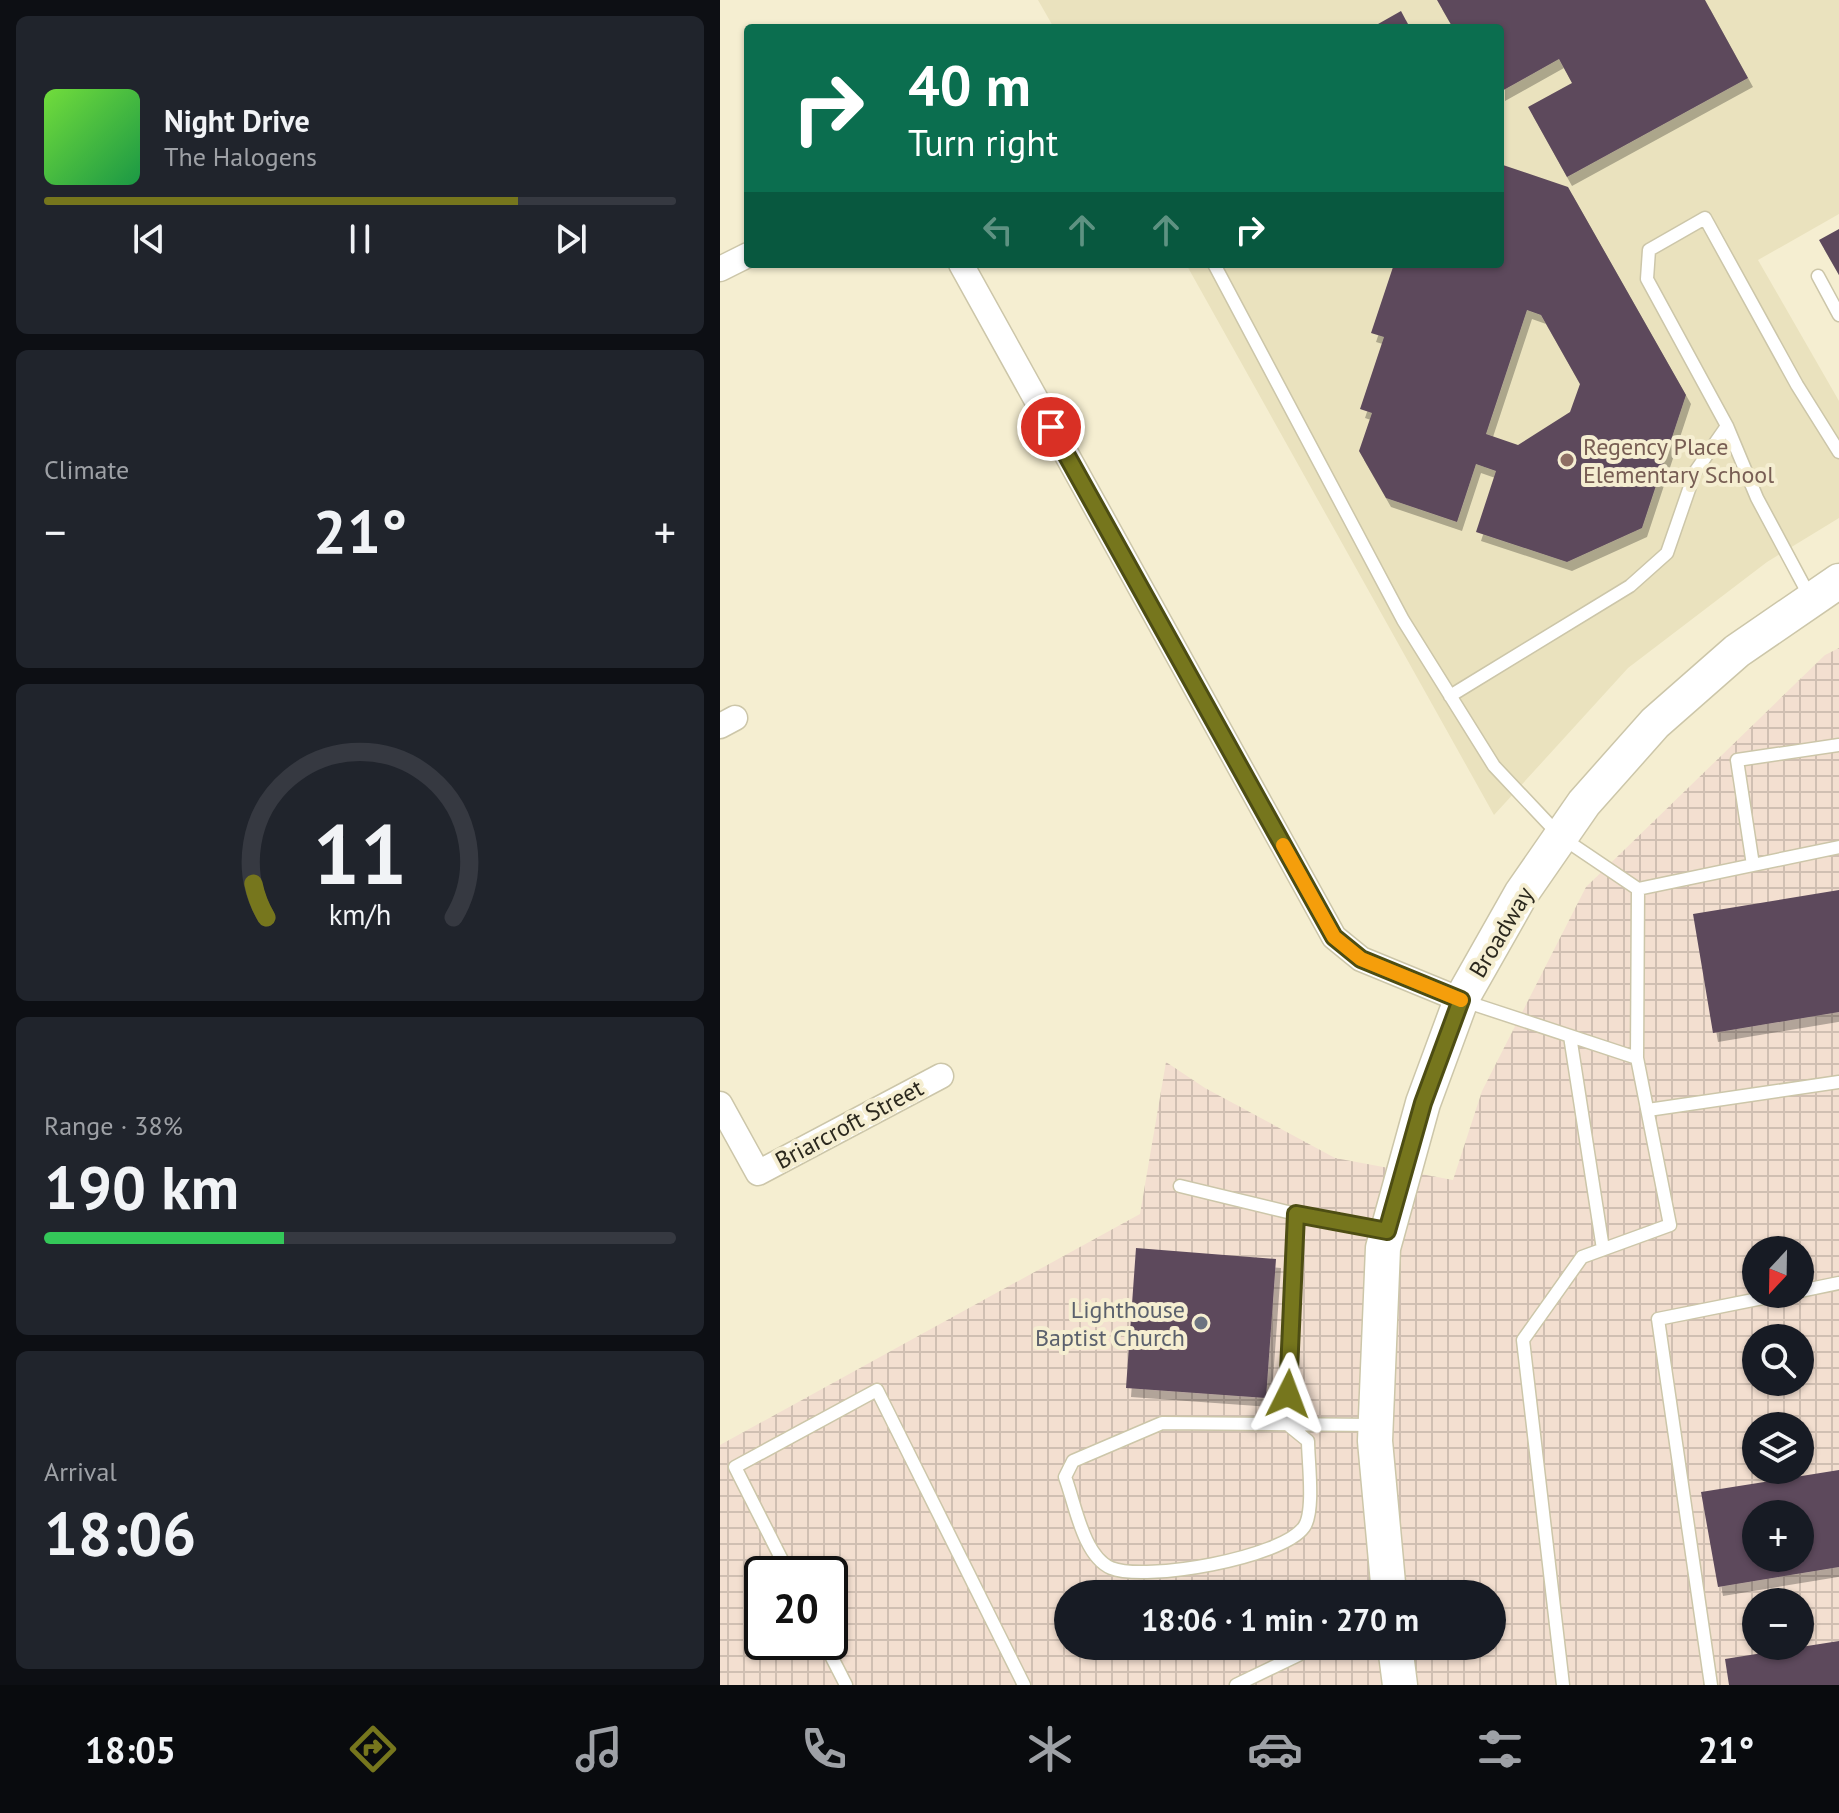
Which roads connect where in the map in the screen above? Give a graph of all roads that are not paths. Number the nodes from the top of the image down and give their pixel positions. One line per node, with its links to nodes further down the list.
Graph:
1 (744, 257): 4 (street)
2 (963, 268): 17 (street)
3 (1216, 268): 11 (lane)
4 (720, 269)
5 (1818, 276): 6 (lane)
6 (1839, 315)
7 (1727, 426): 8 (lane); 10 (lane); 11 (lane)
8 (1839, 452)
9 (1839, 581): 10 (main road, Broadway)
10 (1811, 599): 13 (main road, Broadway)
11 (1450, 696): 13 (lane)
12 (1839, 745): 15 (lane)
13 (1561, 837): 16 (lane); 17 (main road, Broadway)
14 (1839, 847): 15 (lane)
15 (1753, 865): 16 (lane)
16 (1638, 889): 19 (lane)
17 (1461, 1000): 18 (lane); 26 (main road, Broadway)
18 (1570, 1036): 19 (lane); 27 (lane)
19 (1637, 1058): 23 (lane)
20 (941, 1076): 22 (street, Briarcroft Street)
21 (1839, 1082): 23 (lane)
22 (720, 1104)
23 (1648, 1110): 27 (lane)
24 (1180, 1186): 25 (lane)
25 (1296, 1214): 26 (lane); 31 (lane)
26 (1387, 1231): 32 (main road, Broadway)
27 (1603, 1249): 42 (lane)
28 (1839, 1283): 29 (lane)
29 (1814, 1288)
30 (1742, 1302): 43 (lane)
31 (1287, 1424): 31 (lane); 32 (lane)
32 (1375, 1425): 34 (main road, Broadway)
33 (780, 1556): 39 (lane)
34 (1388, 1580)
35 (833, 1660): 38 (lane)
36 (1288, 1660): 40 (lane)
37 (1397, 1660): 41 (main road)
38 (846, 1685)
39 (1024, 1685)
40 (1236, 1685)
41 (1400, 1685)
42 (1563, 1685)
43 (1711, 1685)

